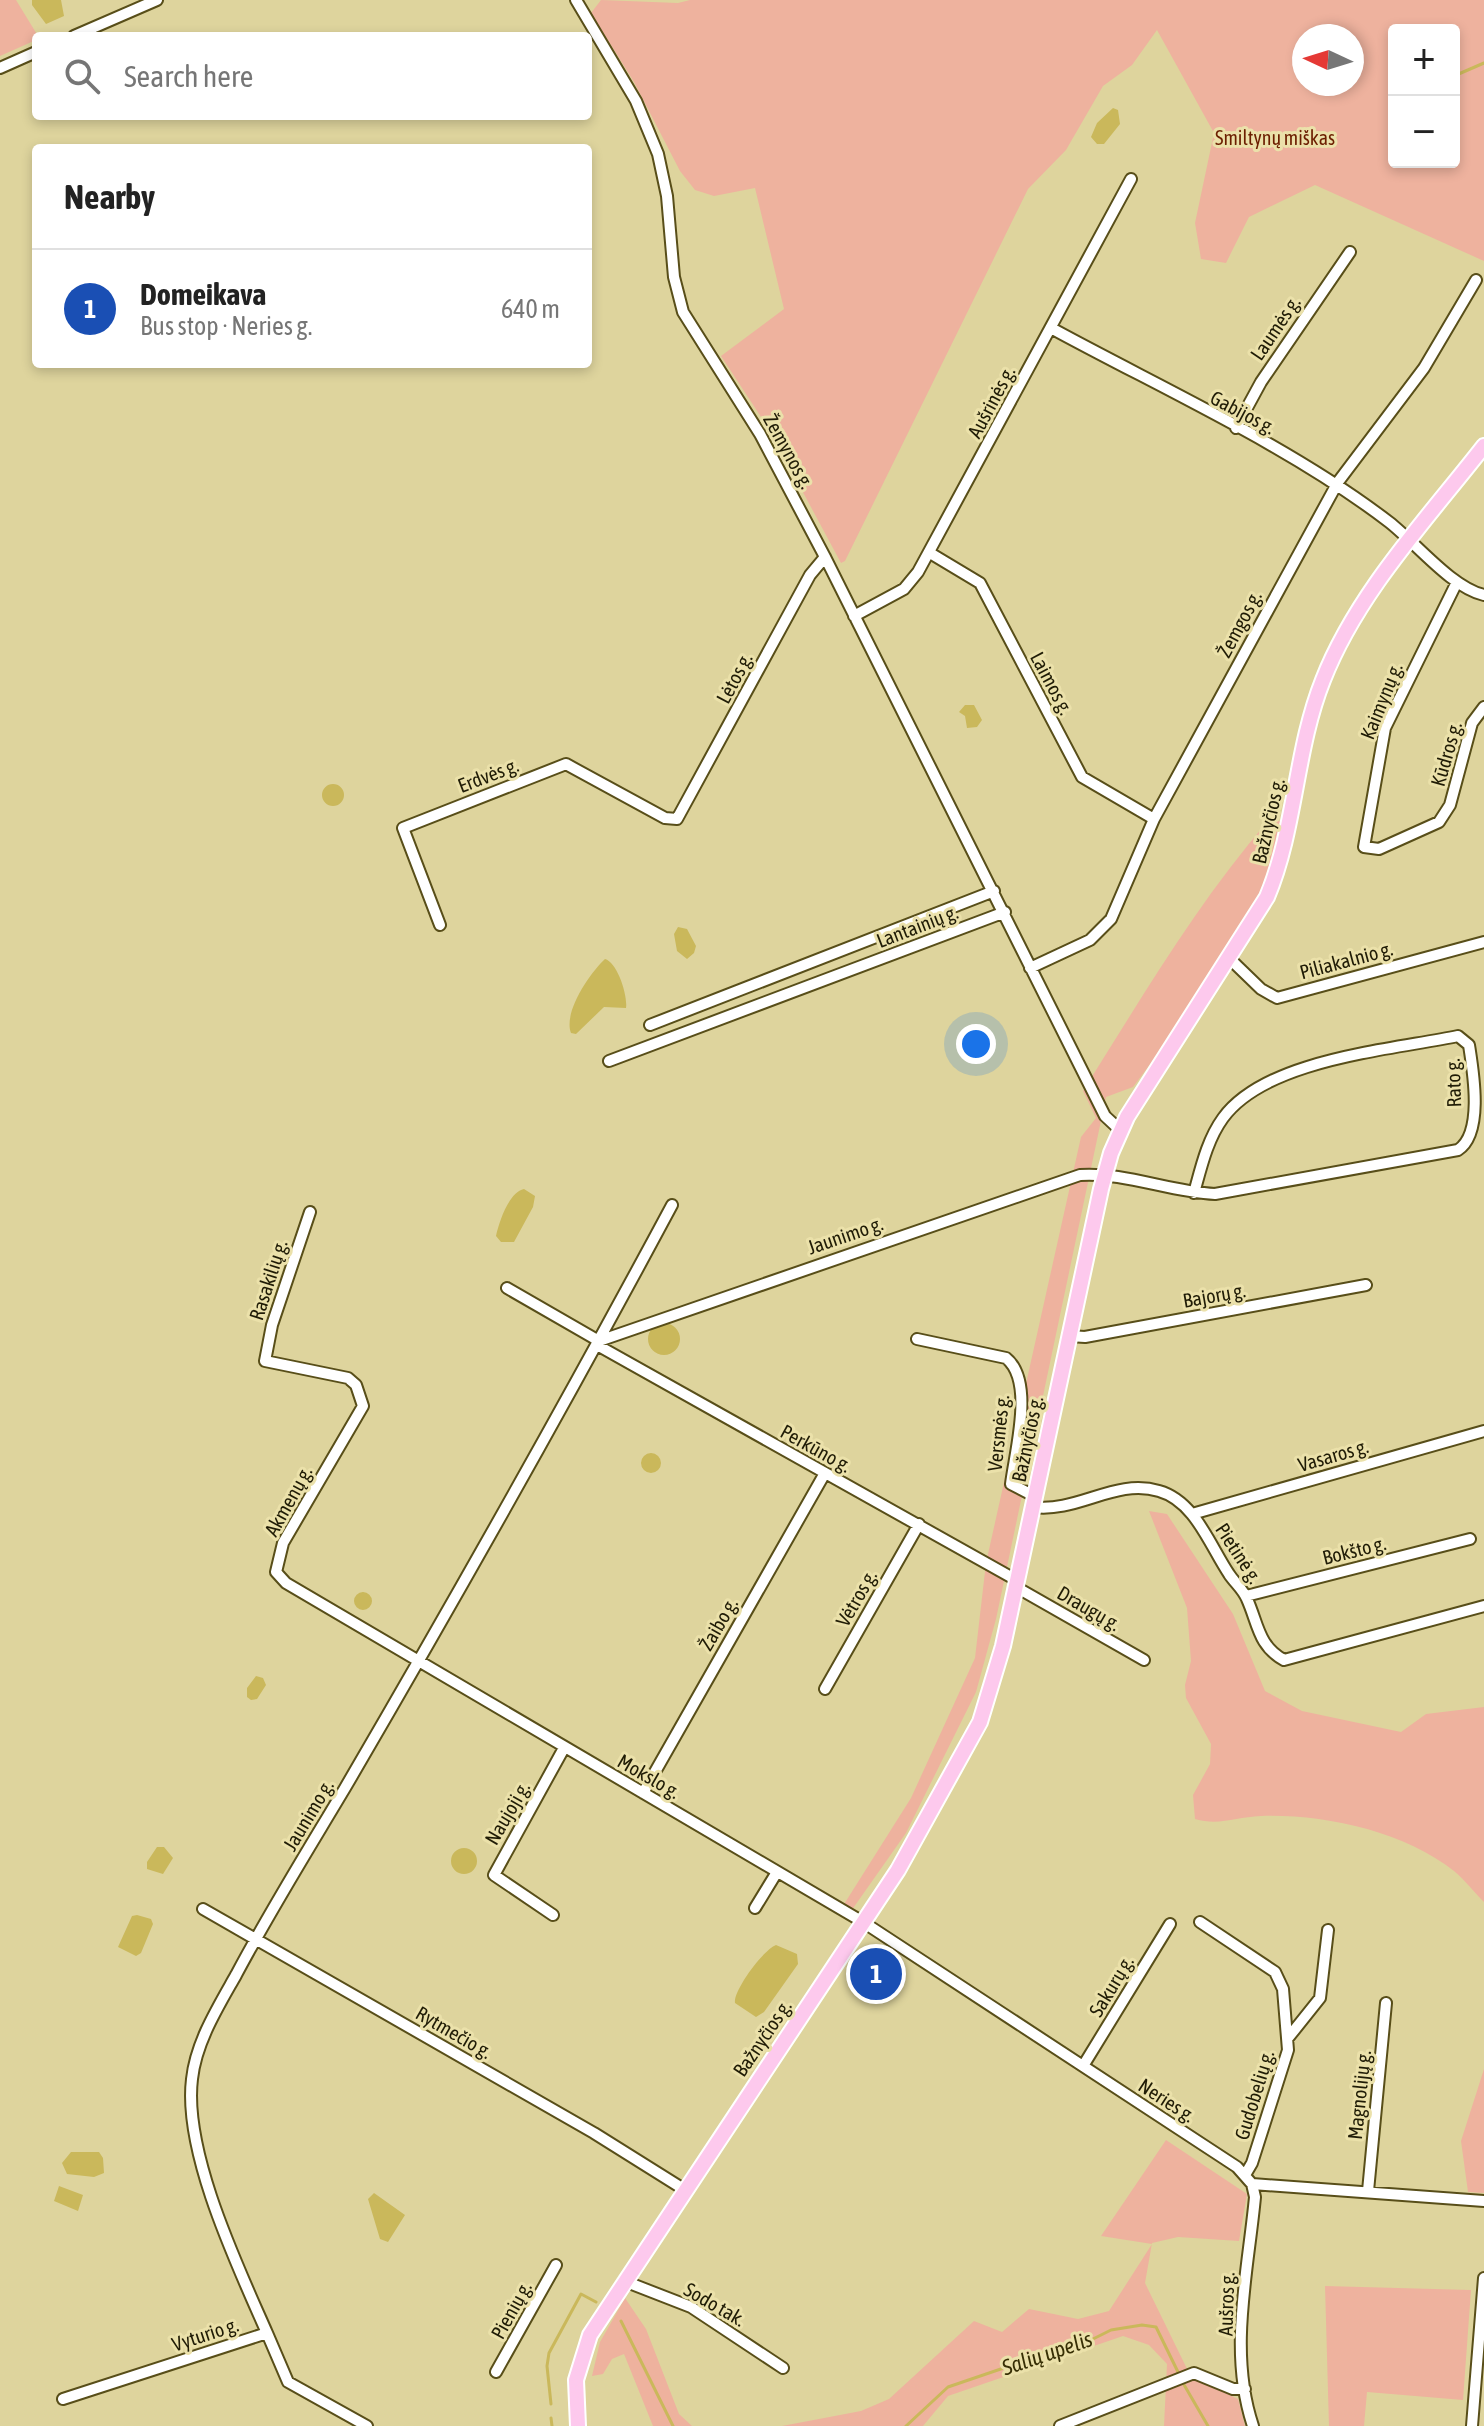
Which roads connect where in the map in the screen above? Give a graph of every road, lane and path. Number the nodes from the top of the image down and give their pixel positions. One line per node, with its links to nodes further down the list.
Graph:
1 (157, 0): 3 (street)
2 (576, 0): 15 (street, Žemynos g.)
3 (83, 32)
4 (32, 54): 5 (street)
5 (0, 68)
6 (1131, 179): 9 (street, Aušrinės g.)
7 (1350, 252): 10 (street, Laumės g.)
8 (1476, 280): 12 (street, Žemgos g.)
9 (1051, 328): 10 (street, Gabijos g.); 14 (street, Aušrinės g.)
10 (1236, 428): 12 (street, Gabijos g.)
11 (1484, 446): 13 (main road, Bažnyčios g.)
12 (1338, 482): 13 (street, Gabijos g.); 21 (street, Žemgos g.)
13 (1411, 539): 16 (street, Gabijos g.); 27 (main road, Bažnyčios g.)
14 (930, 553): 18 (street, Aušrinės g.); 21 (street, Laimos g.)
15 (825, 557): 18 (street, Žemynos g.); 20 (street, Lėtos g.)
16 (1457, 582): 17 (street, Gabijos g.); 22 (street, Kaimynų g.)
17 (1484, 596)
18 (854, 616): 23 (street, Žemynos g.)
19 (1484, 707): 22 (street, Kūdros g.)
20 (677, 819): 25 (street, Erdvės g.)
21 (1154, 819): 28 (street, Žemgos g.)
22 (1405, 838)
23 (994, 891): 24 (street, Žemynos g.); 29 (street)
24 (1005, 912): 28 (street); 30 (street, Lantainių g.)
25 (440, 925)
26 (1484, 942): 27 (street, Piliakalnio g.)
27 (1230, 959): 31 (main road, Bažnyčios g.)
28 (1030, 968): 31 (street)
29 (650, 1025)
30 (609, 1061)
31 (1120, 1130): 32 (main road, Bažnyčios g.)
32 (1105, 1176): 33 (street, Rato g.); 38 (main road, Bažnyčios g.); 40 (street, Jaunimo g.)
33 (1194, 1193): 33 (street, Rato g.)
34 (672, 1205): 40 (street, Jaunimo g.)
35 (310, 1212): 41 (street, Rasakilių g.)
36 (1366, 1285): 38 (street, Bajorų g.)
37 (507, 1288): 40 (street, Perkūno g.)
38 (1069, 1336): 44 (main road, Bažnyčios g.)
39 (917, 1339): 44 (street, Versmės g.)
40 (598, 1343): 43 (street, Perkūno g.); 52 (street, Jaunimo g.)
41 (265, 1361): 52 (street, Akmenų g.)
42 (1484, 1431): 45 (street, Vasaros g.)
43 (825, 1473): 46 (street, Perkūno g.); 55 (street, Žaibo g.)
44 (1034, 1502): 45 (street, Pietinė g.); 48 (main road, Bažnyčios g.)
45 (1192, 1514): 49 (street, Pietinė g.)
46 (919, 1524): 48 (street, Perkūno g.); 53 (street, Vėtros g.)
47 (1470, 1539): 49 (street, Bokšto g.)
48 (1017, 1584): 51 (street, Draugų g.); 60 (main road, Bažnyčios g.)
49 (1246, 1596): 50 (street, Pietinė g.)
50 (1484, 1606)
51 (1144, 1660)
52 (417, 1661): 54 (street, Mokslo g.); 64 (street, Jaunimo g.)
53 (825, 1689)
54 (564, 1748): 55 (street, Mokslo g.); 59 (street, Naujoji g.)
55 (643, 1793): 56 (street, Mokslo g.)
56 (777, 1872): 57 (street); 60 (street, Mokslo g.)
57 (755, 1908)
58 (203, 1909): 64 (street, Rytmečio g.)
59 (553, 1915)
60 (863, 1922): 67 (street, Neries g.); 69 (main road, Bažnyčios g.)
61 (1200, 1922): 66 (street, Gudobelių g.)
62 (1170, 1924): 67 (street, Sakurų g.)
63 (1328, 1930): 66 (street)
64 (255, 1939): 69 (street, Rytmečio g.); 75 (street, Jaunimo g.)
65 (1386, 2003): 70 (street, Magnolijų g.)
66 (1288, 2038): 68 (street, Gudobelių g.)
67 (1083, 2066): 68 (street, Neries g.)
68 (1248, 2180): 70 (street); 78 (street, Aušros g.)
69 (685, 2190): 74 (main road, Bažnyčios g.)
70 (1368, 2191): 71 (street)
71 (1484, 2201)
72 (556, 2265): 77 (street, Pienių g.)
73 (1484, 2278): 84 (street)
74 (624, 2281): 76 (street, Sodo tak.); 81 (main road, Bažnyčios g.)
75 (267, 2333): 79 (street, Vyturio g.); 80 (street, Vyturio g.)
76 (783, 2368)
77 (496, 2372)
78 (1245, 2389): 82 (street); 83 (street, Aušros g.)
79 (63, 2399)
80 (367, 2426)
81 (578, 2426)
82 (1060, 2426)
83 (1253, 2426)
84 (1472, 2426)

